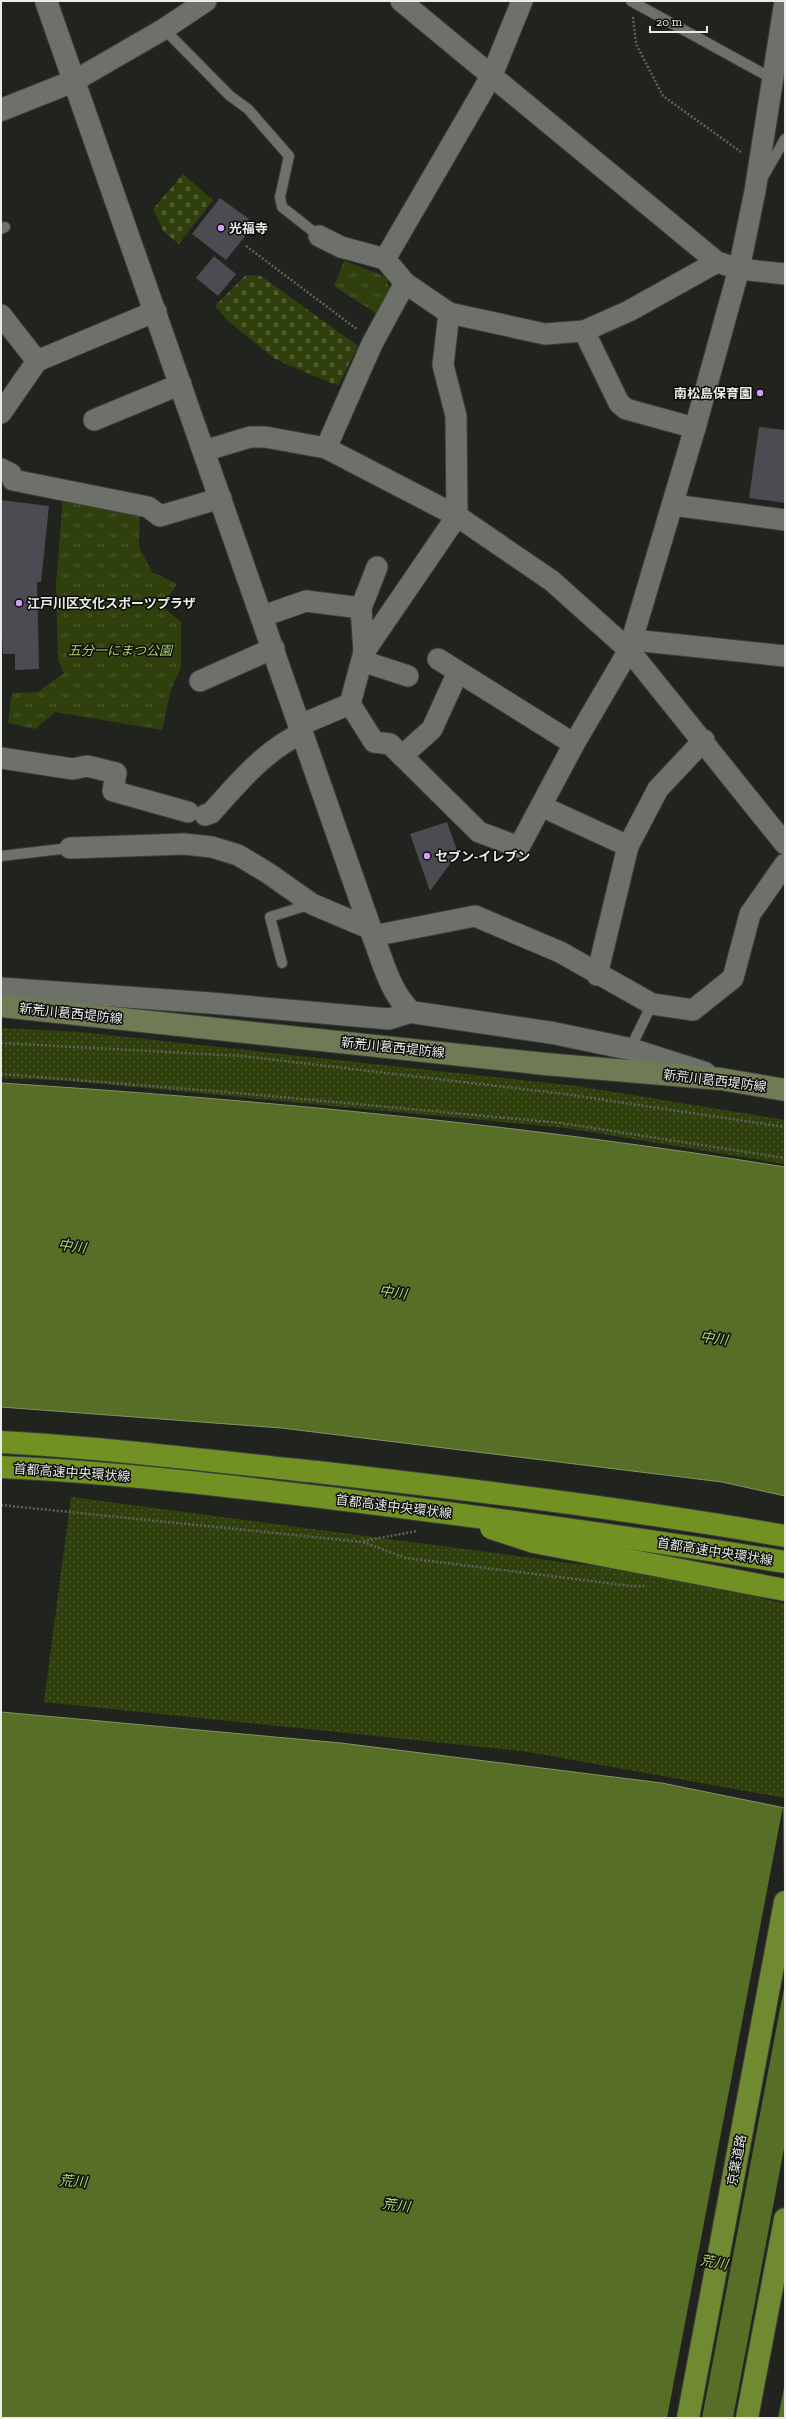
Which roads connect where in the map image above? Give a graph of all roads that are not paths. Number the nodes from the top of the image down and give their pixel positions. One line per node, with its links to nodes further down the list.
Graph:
1 (46, 1): 10 (street)
2 (206, 1): 7 (street)
3 (401, 1): 8 (street)
4 (522, 1): 8 (street)
5 (631, 1): 9 (lane)
6 (785, 1): 9 (street)
7 (164, 29): 10 (street); 14 (lane)
8 (492, 75): 15 (street); 16 (street)
9 (773, 79): 13 (street)
10 (74, 81): 11 (street); 20 (street)
11 (1, 110)
12 (785, 139): 13 (lane)
13 (755, 191): 17 (street)
14 (319, 236): 15 (street)
15 (385, 259): 19 (street)
16 (717, 262): 17 (street); 23 (street)
17 (739, 269): 18 (street); 28 (street)
18 (785, 274)
19 (405, 283): 21 (street); 29 (street)
20 (156, 311): 24 (street); 25 (street)
21 (449, 313): 23 (street); 34 (street)
22 (1, 315): 24 (street)
23 (584, 331): 28 (street)
24 (37, 361): 26 (street)
25 (181, 384): 27 (street); 30 (street)
26 (1, 413)
27 (94, 420)
28 (695, 428): 33 (street)
29 (326, 448): 30 (street); 34 (street)
30 (204, 451): 32 (street)
31 (1, 469): 32 (street)
32 (221, 498): 38 (street)
33 (673, 505): 35 (street); 39 (street)
34 (457, 516): 39 (street); 42 (street)
35 (785, 520)
36 (376, 567): 37 (street)
37 (361, 608): 38 (street); 42 (street)
38 (263, 616): 40 (street)
39 (631, 645): 41 (street); 49 (street); 50 (street)
40 (274, 648): 46 (street); 48 (street)
41 (785, 656)
42 (363, 657): 45 (street); 47 (street)
43 (438, 659): 44 (street)
44 (458, 672): 50 (street); 51 (street)
45 (408, 676)
46 (200, 681)
47 (350, 704): 48 (street); 51 (street)
48 (301, 729): 52 (street); 60 (street)
49 (704, 740): 54 (street); 55 (street)
50 (574, 744): 53 (street)
51 (402, 756): 53 (street)
52 (1, 758)
53 (543, 807): 55 (street)
54 (785, 844)
55 (628, 846): 62 (street)
56 (70, 848): 57 (lane); 59 (street)
57 (1, 856)
58 (785, 864): 64 (street)
59 (312, 904): 60 (street); 61 (lane)
60 (372, 933): 62 (street); 66 (street)
61 (282, 963)
62 (597, 975): 64 (street)
63 (1, 988): 66 (street)
64 (652, 1004): 67 (lane)
65 (1, 1006): 68 (main road, 新荒川葛西堤防線)
66 (411, 1012): 67 (street)
67 (630, 1050): 68 (street)
68 (721, 1078): 69 (main road, 新荒川葛西堤防線)
69 (785, 1090)
70 (1, 1442): 74 (highway, 首都高速中央環状線)
71 (1, 1467): 72 (highway, 首都高速中央環状線, bridge)
72 (438, 1511): 76 (highway, 首都高速中央環状線, bridge); 77 (highway, bridge)
73 (785, 1522): 74 (highway)
74 (716, 1524): 75 (highway, 首都高速中央環状線)
75 (785, 1536)
76 (785, 1562)
77 (785, 1590)
78 (785, 1902): 80 (highway, 京葉道路)
79 (785, 2219): 81 (highway)
80 (688, 2418)
81 (747, 2418)

